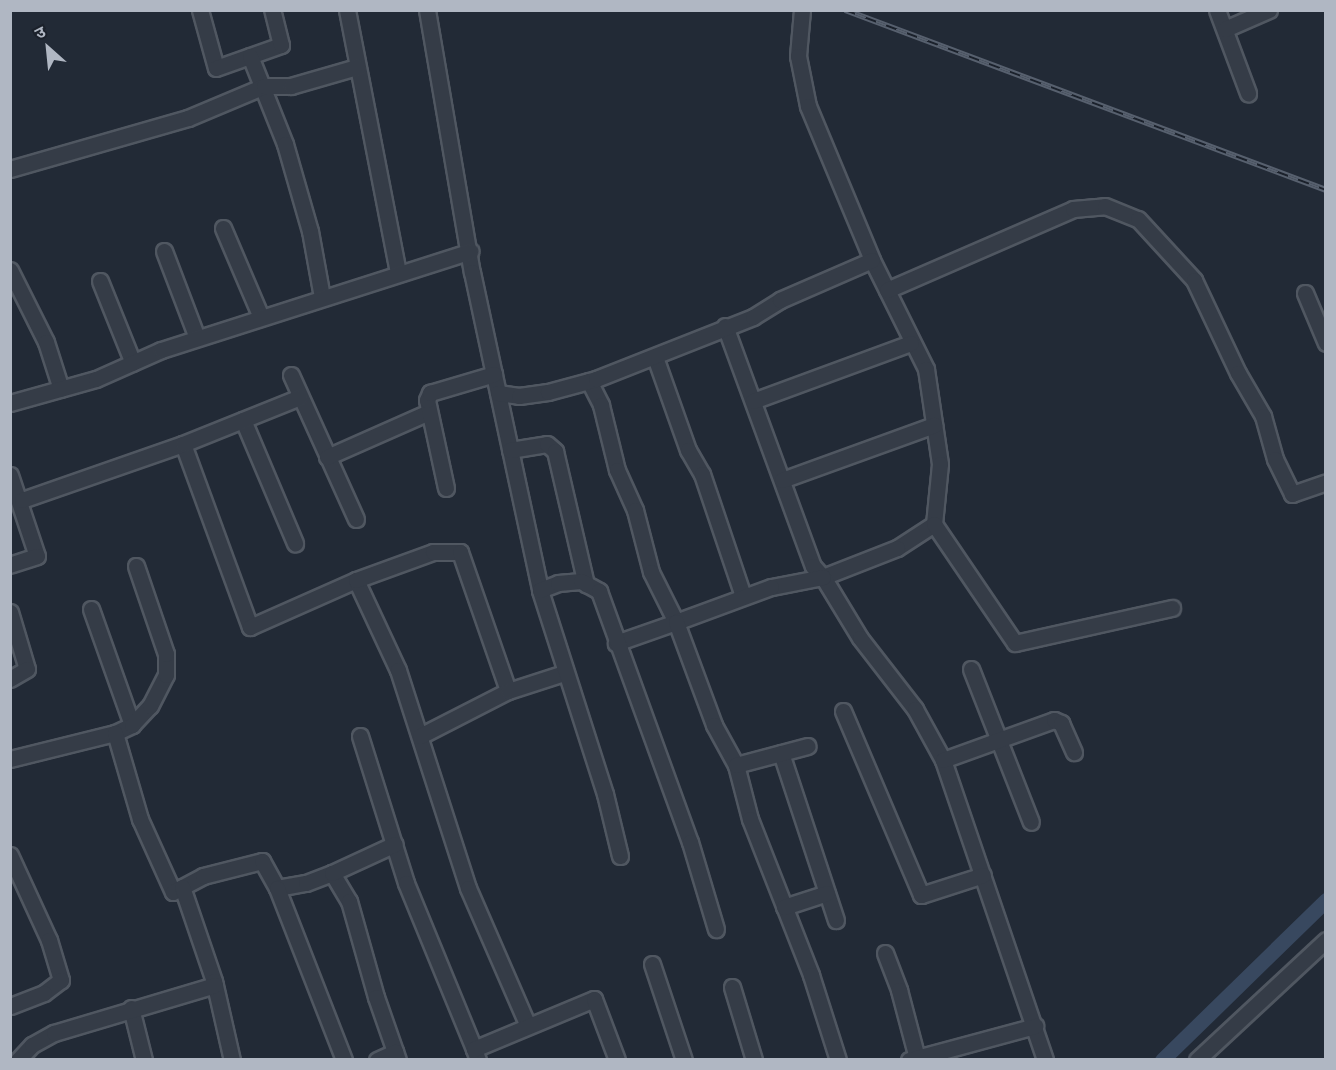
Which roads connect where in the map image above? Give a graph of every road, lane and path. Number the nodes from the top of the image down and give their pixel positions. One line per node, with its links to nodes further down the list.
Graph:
1 (200, 10): 9 (street)
2 (272, 10): 9 (street)
3 (347, 10): 10 (street)
4 (427, 10): 16 (street)
5 (802, 10): 17 (street)
6 (1217, 10): 8 (street)
7 (1269, 10): 8 (street)
8 (1225, 29): 12 (street)
9 (250, 56): 11 (street)
10 (357, 67): 11 (street); 19 (street)
11 (264, 86): 13 (street); 23 (street)
12 (1248, 93)
13 (10, 169)
14 (223, 228): 24 (street)
15 (164, 251): 26 (street)
16 (471, 251): 19 (street); 31 (street)
17 (872, 260): 21 (street); 25 (street)
18 (10, 270): 34 (street)
19 (398, 273): 23 (street)
20 (100, 281): 30 (street)
21 (887, 290): 27 (street); 47 (street)
22 (1305, 293): 28 (street)
23 (322, 297): 24 (street)
24 (261, 317): 26 (street)
25 (725, 326): 29 (street); 37 (street)
26 (197, 338): 30 (street)
27 (911, 343): 37 (street); 41 (street)
28 (1326, 343)
29 (655, 357): 33 (street); 59 (street)
30 (133, 363): 34 (street)
31 (494, 374): 35 (street); 39 (street)
32 (291, 375): 36 (street)
33 (590, 381): 35 (street); 63 (street)
34 (61, 389): 38 (street)
35 (498, 393): 43 (street)
36 (300, 397): 40 (street); 44 (street)
37 (753, 401): 46 (street)
38 (10, 403)
39 (429, 412): 44 (street); 48 (street)
40 (243, 420): 42 (street); 52 (street)
41 (934, 424): 46 (street); 51 (street)
42 (183, 444): 49 (street); 56 (street)
43 (510, 450): 57 (street); 58 (street)
44 (327, 457): 50 (street)
45 (10, 475): 49 (street)
46 (782, 480): 55 (street)
47 (1326, 482)
48 (446, 488)
49 (22, 500): 53 (street)
50 (356, 519)
51 (934, 524): 55 (street); 60 (street)
52 (295, 543)
53 (10, 565)
54 (136, 566): 70 (street)
55 (823, 577): 59 (street); 79 (street)
56 (356, 580): 68 (street); 73 (street)
57 (586, 584): 58 (street); 64 (street)
58 (540, 591): 66 (street)
59 (743, 596): 63 (street)
60 (1172, 608)
61 (91, 609): 70 (street)
62 (10, 612): 67 (street)
63 (676, 622): 64 (street); 80 (street)
64 (616, 643): 92 (street)
65 (971, 669): 74 (street)
66 (564, 673): 68 (street); 84 (street)
67 (10, 679)
68 (508, 691): 73 (street)
69 (843, 711): 86 (street)
70 (132, 725): 71 (street)
71 (115, 733): 78 (street); 87 (street)
72 (360, 736): 82 (street)
73 (420, 736): 100 (street)
74 (999, 740): 76 (street); 79 (street); 81 (street)
75 (808, 746): 77 (street)
76 (1074, 752)
77 (781, 753): 80 (street); 89 (street)
78 (10, 759)
79 (943, 760): 86 (street)
80 (736, 765): 90 (street)
81 (1031, 822)
82 (394, 844): 85 (street); 102 (street)
83 (10, 855): 98 (street)
84 (620, 856)
85 (332, 873): 88 (street); 103 (street)
86 (982, 875): 101 (street)
87 (182, 887): 88 (street); 96 (street)
88 (278, 888): 107 (street)
89 (827, 893): 90 (street); 91 (street)
90 (784, 907): 112 (street)
91 (836, 921)
92 (716, 929)
93 (1324, 946): 115 (street)
94 (885, 953): 113 (street)
95 (652, 964): 110 (street)
96 (215, 985): 99 (street); 106 (street)
97 (732, 987): 111 (street)
98 (10, 1006)
99 (131, 1008): 104 (street); 105 (street)
100 (528, 1026): 102 (street); 109 (street)
101 (1035, 1026): 113 (street); 114 (street)
102 (476, 1054)
103 (397, 1056): 108 (street)
104 (18, 1059)
105 (144, 1059)
106 (232, 1059)
107 (344, 1059)
108 (378, 1059)
109 (617, 1059)
110 (684, 1059)
111 (754, 1059)
112 (838, 1059)
113 (913, 1059)
114 (1045, 1059)
115 (1197, 1059)

